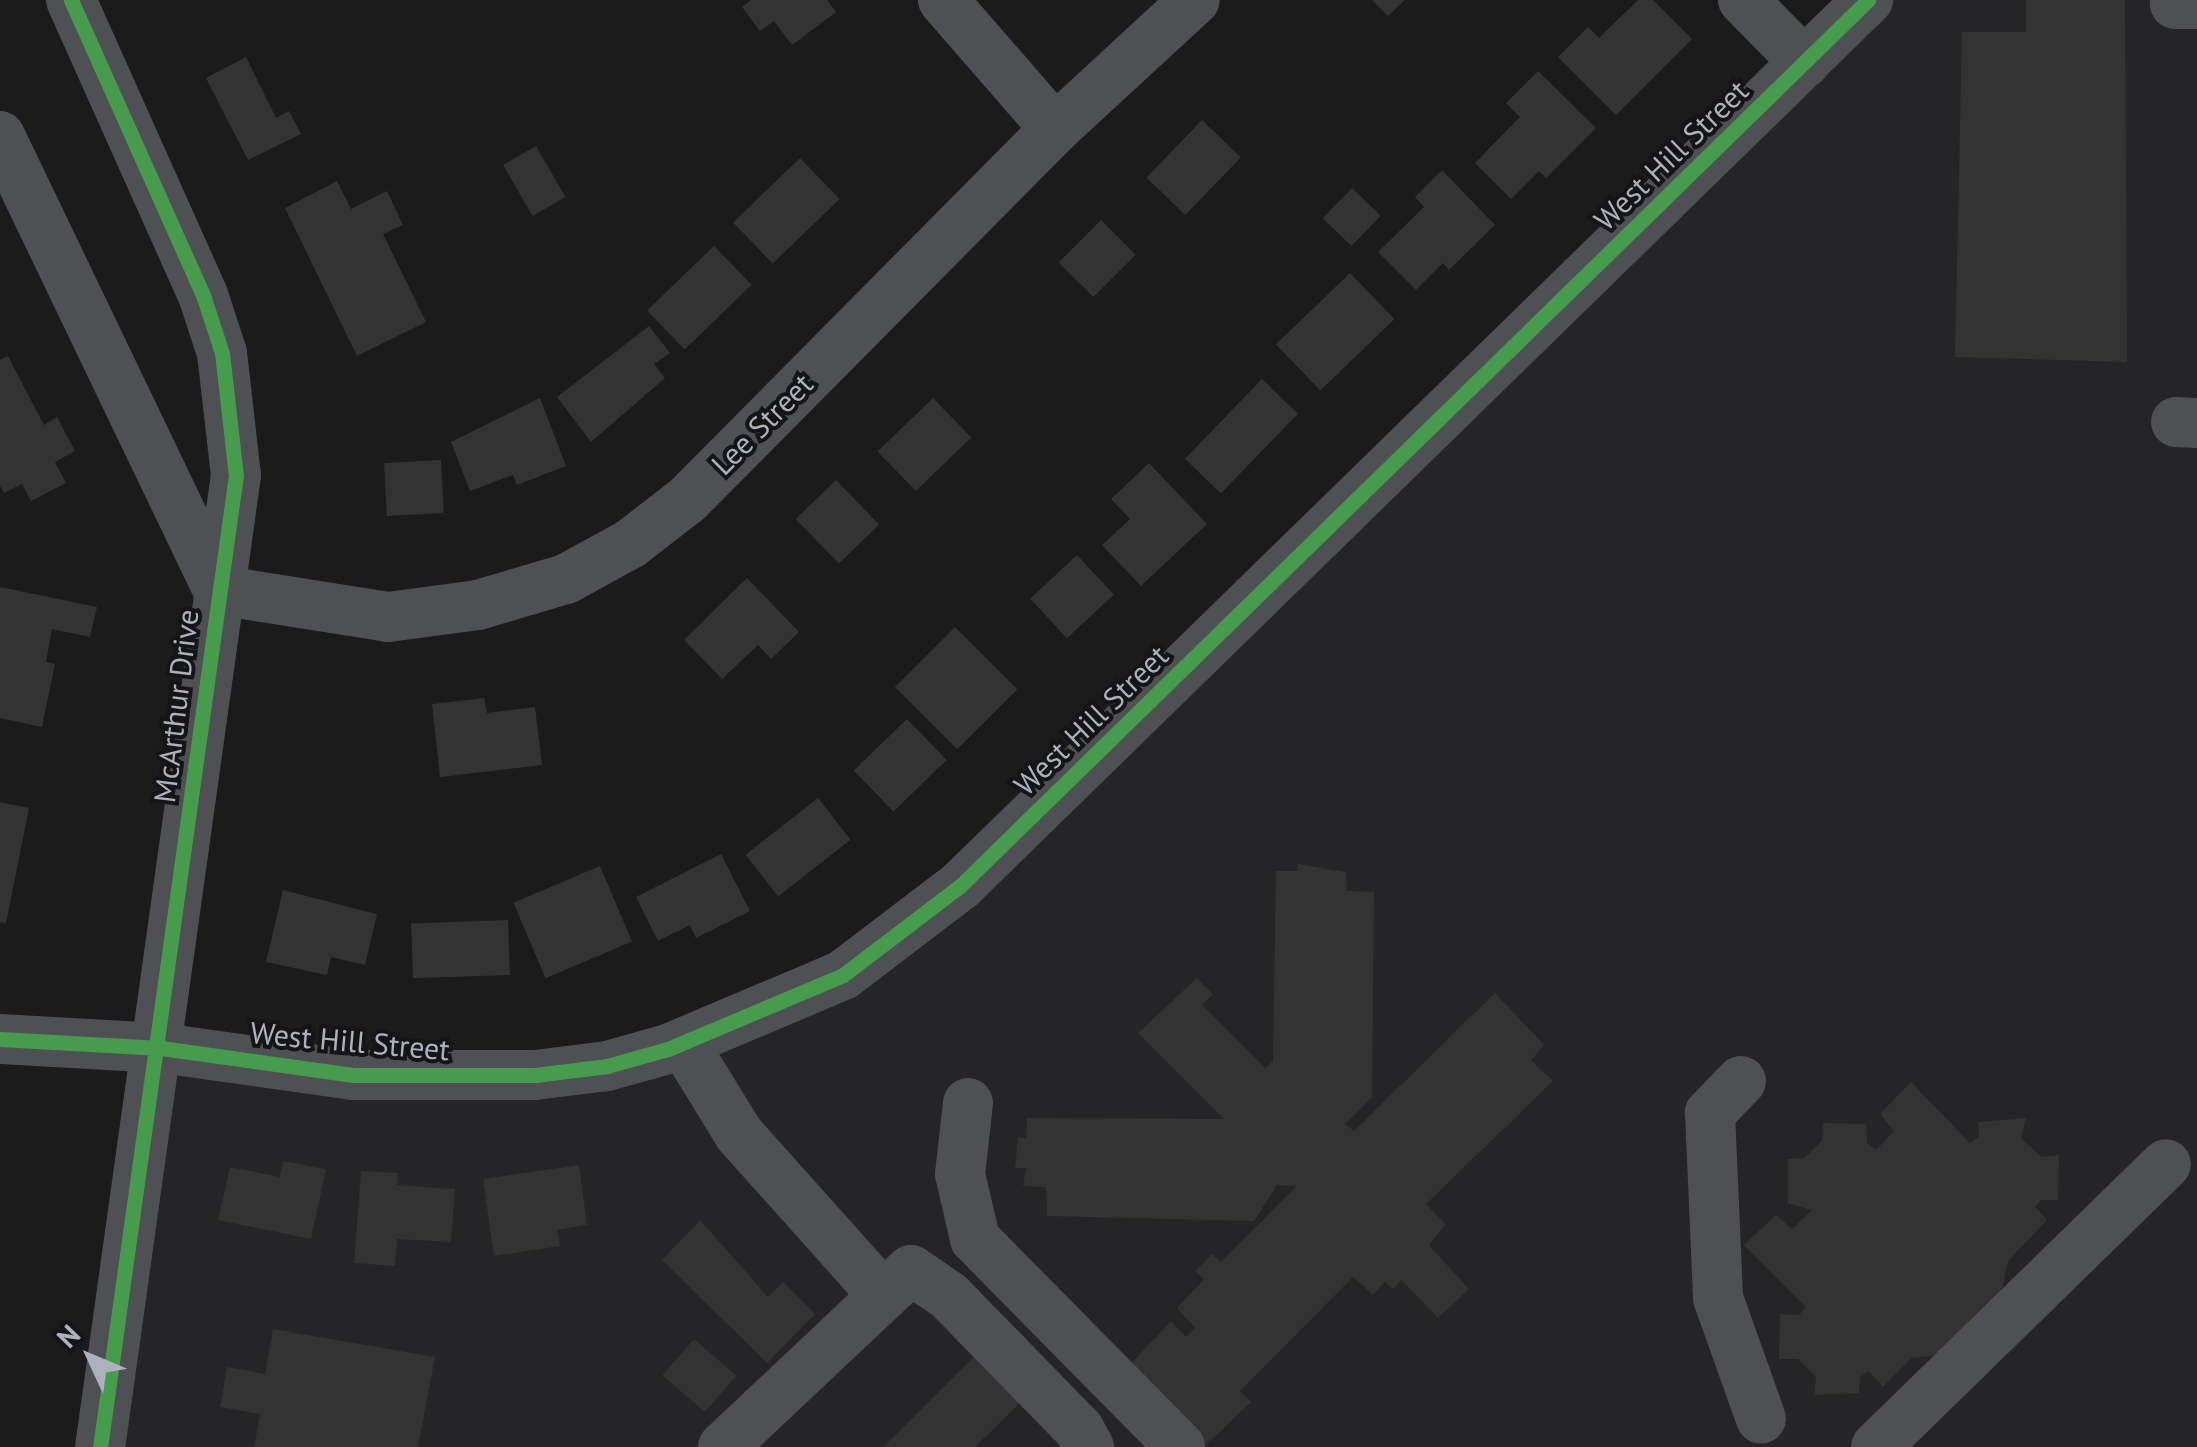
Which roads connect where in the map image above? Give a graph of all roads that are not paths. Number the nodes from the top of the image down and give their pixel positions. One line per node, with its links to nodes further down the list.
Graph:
1 (71, 0): 9 (street, McArthur Drive)
2 (943, 0): 7 (street)
3 (1195, 0): 7 (street, Lee Street)
4 (1743, 0): 6 (street)
5 (1868, 0): 6 (street, West Hill Street)
6 (1805, 63): 11 (street, West Hill Street)
7 (1055, 129): 9 (street, Lee Street)
8 (0, 136): 9 (street, McArthur Drive)
9 (218, 590): 12 (street, McArthur Drive)
10 (0, 1039): 12 (street, West Hill Street)
11 (683, 1044): 12 (street, West Hill Street); 16 (street)
12 (161, 1048): 18 (street, McArthur Drive)
13 (1741, 1081): 17 (street)
14 (968, 1103): 21 (street)
15 (2166, 1164): 22 (street)
16 (884, 1296): 19 (street); 20 (street)
17 (1761, 1419)
18 (100, 1447)
19 (723, 1447)
20 (1088, 1447)
21 (1180, 1447)
22 (1876, 1447)

